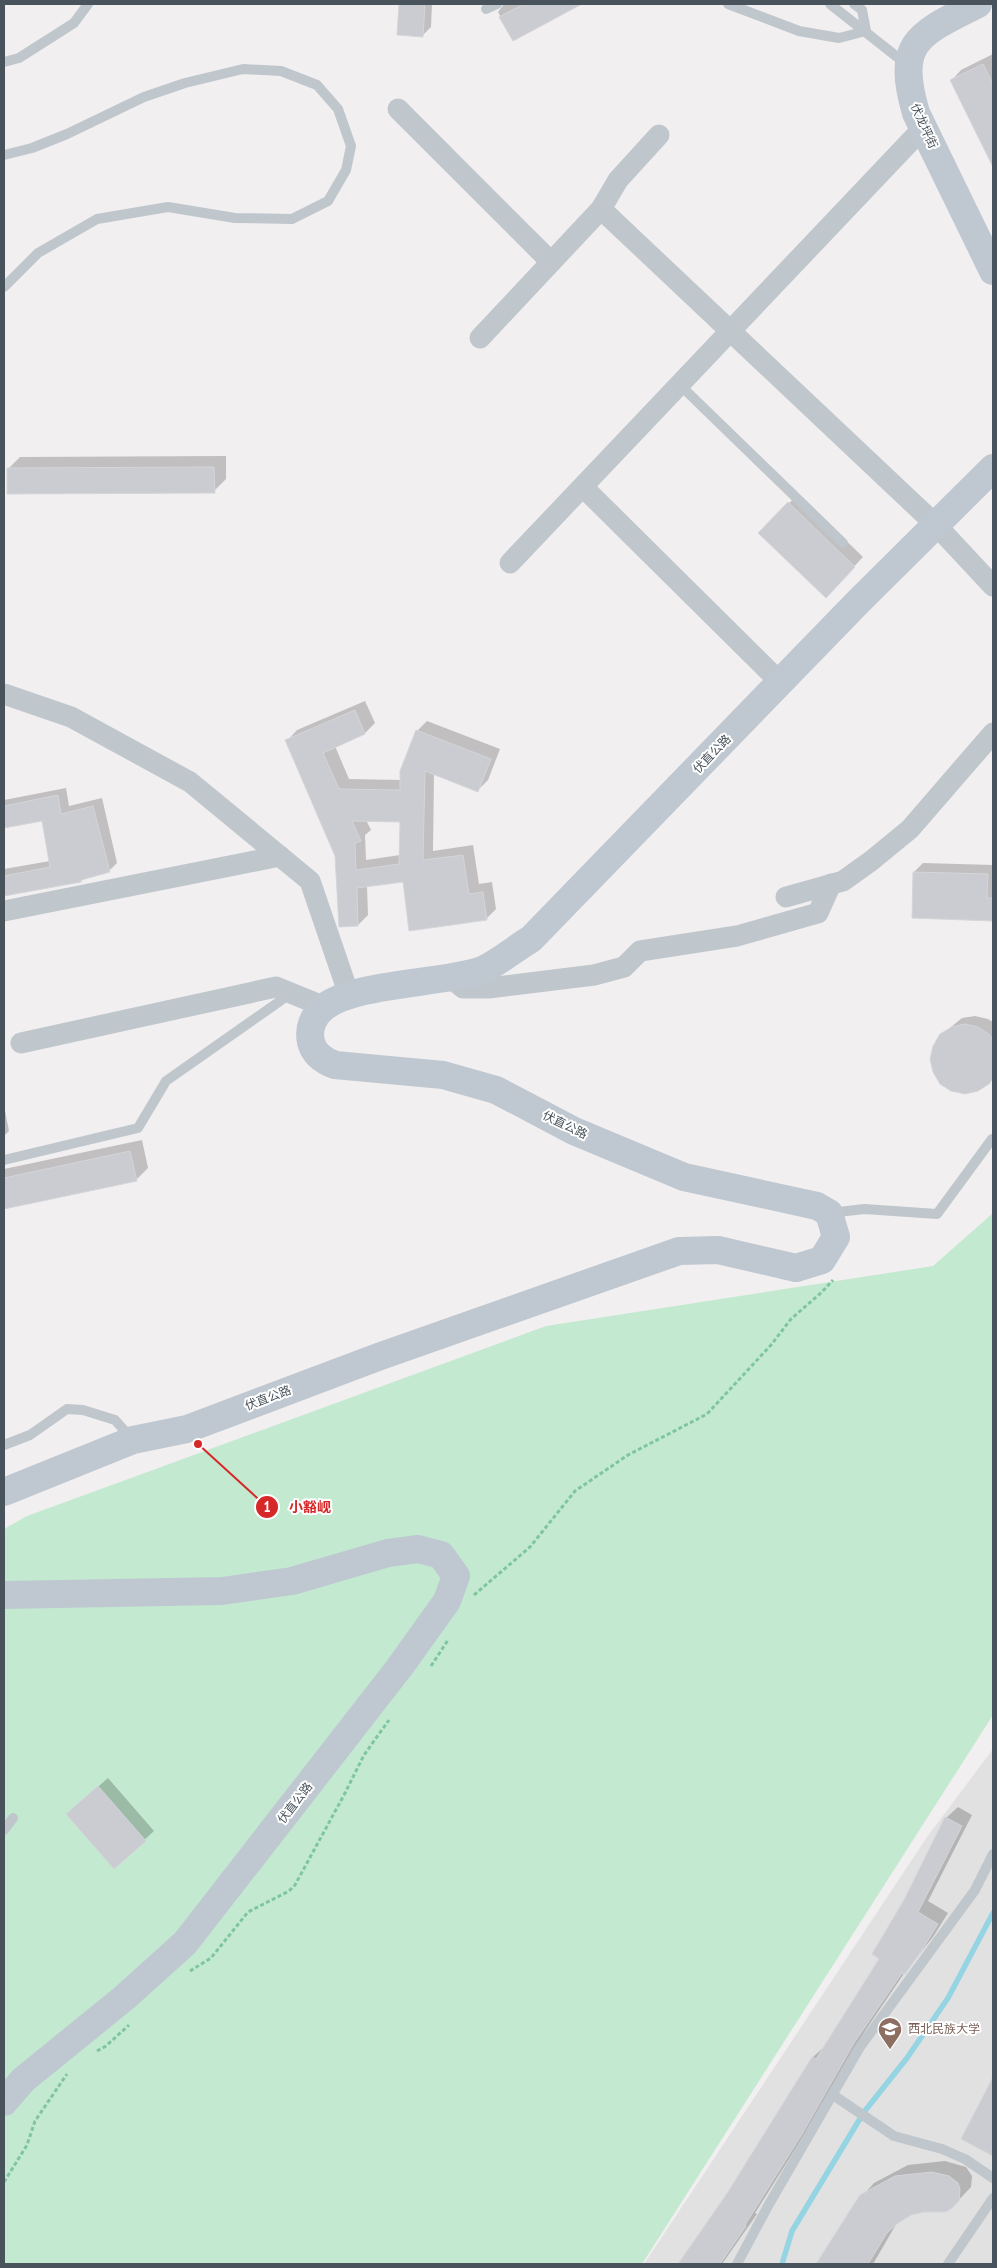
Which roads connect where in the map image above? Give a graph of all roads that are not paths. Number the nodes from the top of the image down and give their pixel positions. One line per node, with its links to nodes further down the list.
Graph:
1 (88, 4): 9 (lane)
2 (497, 4): 7 (lane)
3 (728, 4): 8 (lane)
4 (830, 4): 8 (lane)
5 (854, 4): 8 (lane)
6 (978, 4): 10 (main road, 伏龙坪街)
7 (486, 9)
8 (866, 31): 10 (lane)
9 (4, 62)
10 (907, 65): 12 (main road, 伏龙坪街)
11 (398, 109): 16 (street)
12 (923, 128): 17 (main road, 伏龙坪街); 19 (street)
13 (659, 134): 15 (street)
14 (4, 155): 18 (lane)
15 (601, 209): 16 (street); 19 (street)
16 (551, 262): 20 (street)
17 (993, 272)
18 (4, 287)
19 (730, 332): 21 (street); 24 (street)
20 (480, 338)
21 (680, 385): 23 (street); 25 (lane)
22 (993, 468): 24 (main road, 伏直公路)
23 (583, 487): 26 (street); 28 (street)
24 (936, 525): 27 (street); 28 (main road, 伏直公路)
25 (844, 544)
26 (510, 563)
27 (993, 586)
28 (781, 682): 35 (main road, 伏直公路)
29 (4, 694): 31 (street)
30 (993, 733): 32 (street)
31 (280, 856): 34 (street); 37 (street)
32 (831, 884): 33 (street); 35 (street)
33 (786, 897)
34 (4, 911)
35 (449, 976): 37 (main road, 伏直公路)
36 (290, 993): 38 (street); 39 (street); 41 (lane)
37 (349, 995): 38 (main road, 伏直公路)
38 (324, 1006): 42 (main road, 伏直公路)
39 (21, 1043)
40 (992, 1139): 42 (lane)
41 (4, 1160)
42 (829, 1213): 43 (main road, 伏直公路)
43 (133, 1440): 44 (lane); 45 (main road, 伏直公路)
44 (4, 1445)
45 (4, 1492)
46 (4, 1595): 51 (main road, 伏直公路)
47 (13, 1818): 48 (lane)
48 (4, 1830)
49 (993, 1854): 50 (lane)
50 (833, 2095): 52 (lane); 54 (lane)
51 (4, 2100)
52 (993, 2178)
53 (993, 2198): 55 (lane)
54 (737, 2264)
55 (948, 2264)

